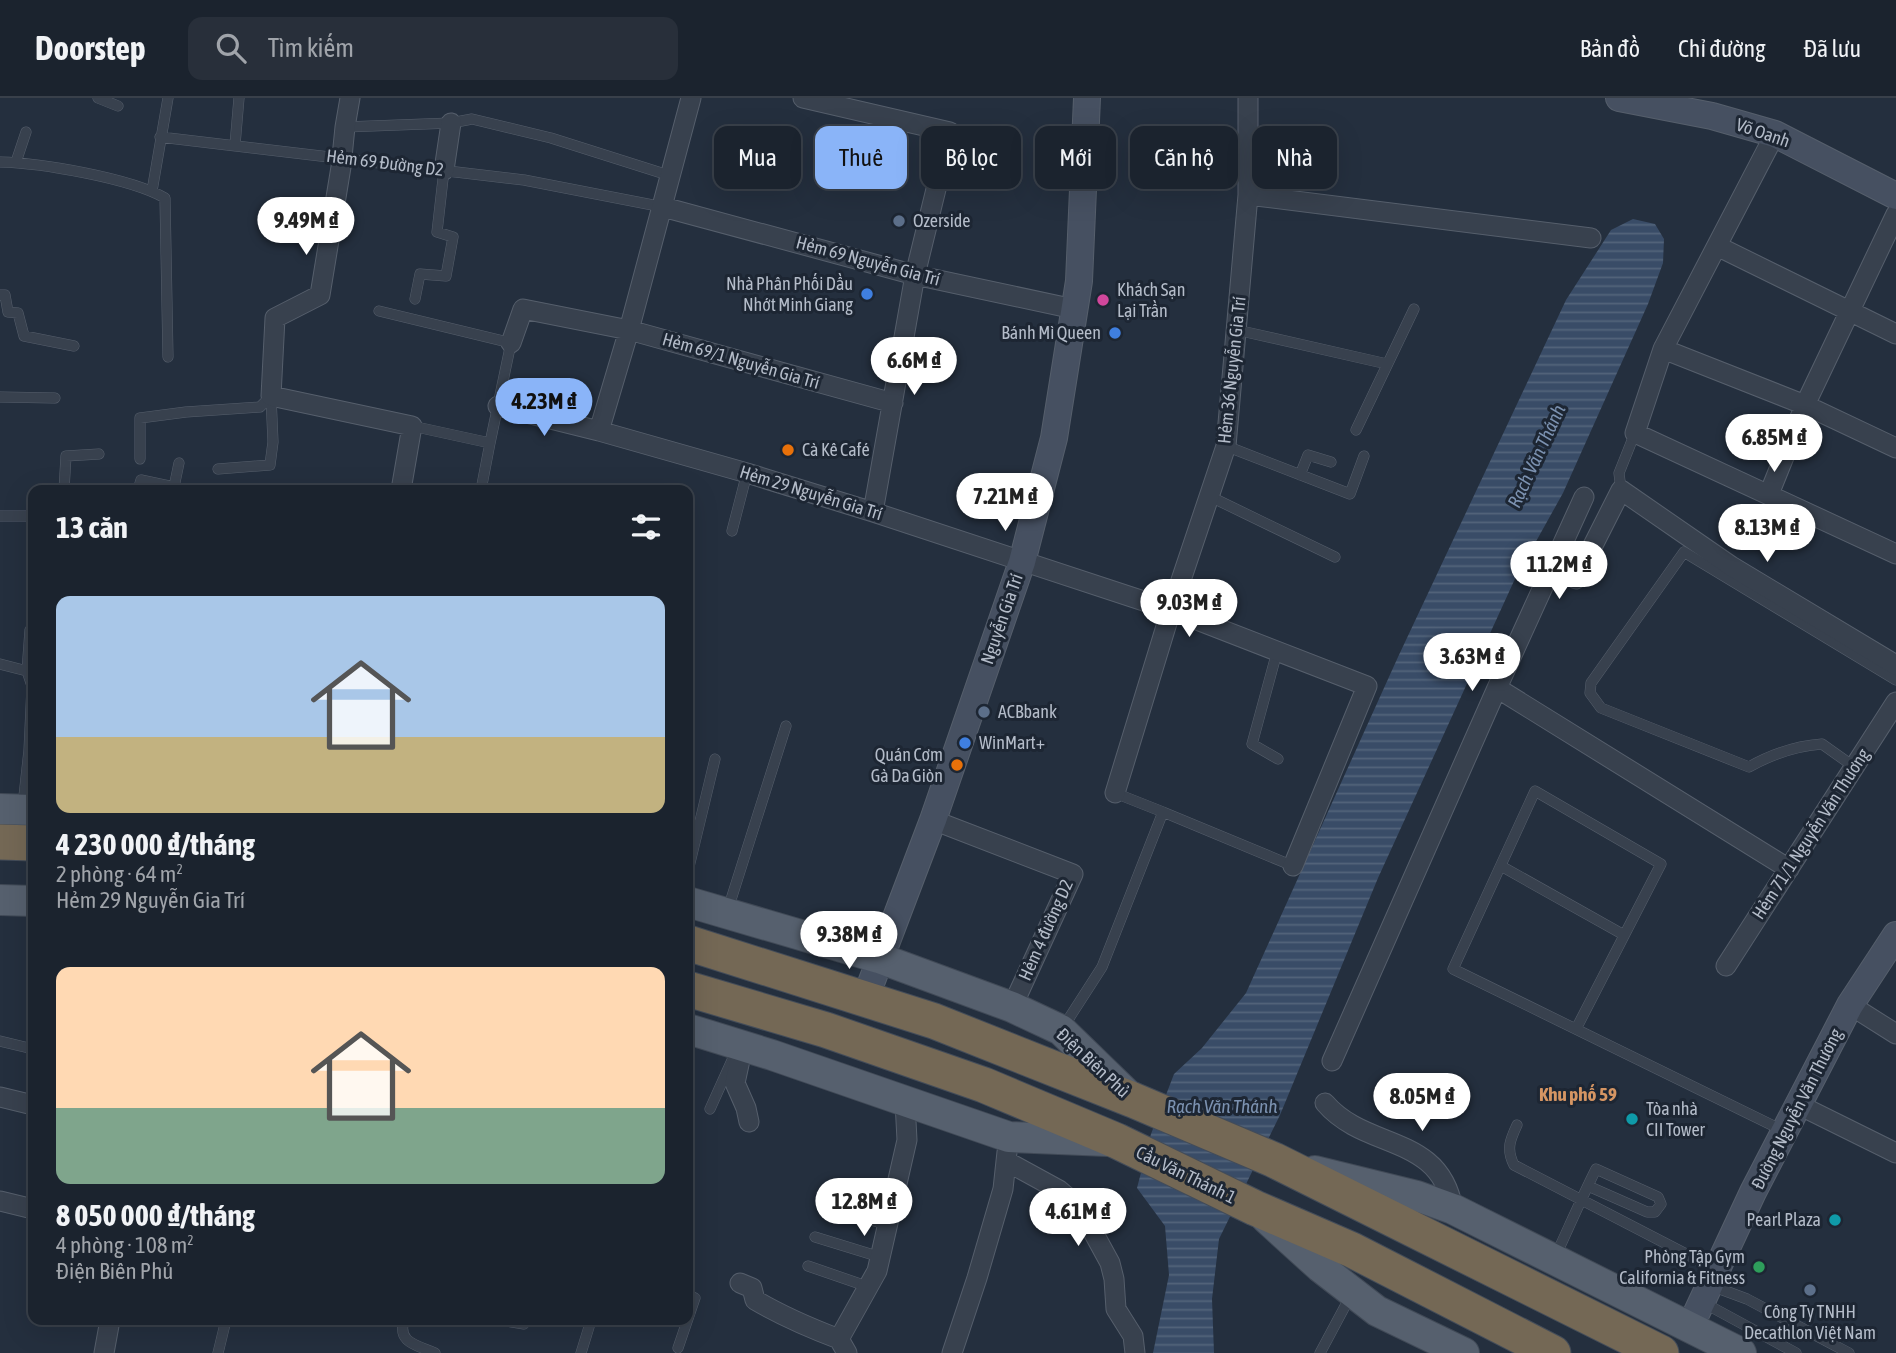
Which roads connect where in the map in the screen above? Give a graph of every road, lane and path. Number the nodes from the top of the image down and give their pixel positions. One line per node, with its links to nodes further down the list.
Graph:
1 (98, 98): 10 (lane)
2 (168, 98): 15 (lane)
3 (239, 98): 16 (lane)
4 (350, 98): 12 (street)
5 (691, 98): 21 (street)
6 (803, 98): 29 (street)
7 (1087, 98): 32 (street, Nguyễn Gia Trí)
8 (1248, 98): 23 (street, Hẻm 36 Nguyễn Gia Trí)
9 (1619, 98): 14 (street, Võ Oanh)
10 (118, 106)
11 (451, 123): 12 (lane); 20 (street); 21 (lane)
12 (345, 127): 17 (street)
13 (26, 132): 19 (lane)
14 (1775, 134): 24 (street, Võ Oanh); 28 (street)
15 (160, 136): 16 (lane, Hẻm 69 Đường D2); 22 (lane)
16 (235, 145): 17 (lane, Hẻm 69 Đường D2)
17 (342, 158): 20 (lane, Hẻm 69 Đường D2); 44 (street)
18 (0, 162): 19 (lane)
19 (16, 162): 22 (lane)
20 (444, 170): 25 (lane, Hẻm 69 Đường D2); 31 (lane)
21 (671, 176): 25 (street)
22 (152, 191): 42 (lane)
23 (1248, 195): 27 (street); 37 (street, Hẻm 36 Nguyễn Gia Trí)
24 (1896, 196)
25 (663, 207): 29 (street, Hẻm 69 Nguyễn Gia Trí); 36 (street)
26 (1896, 214): 35 (street)
27 (1591, 238)
28 (1717, 246): 35 (street); 41 (street)
29 (915, 275): 32 (street, Hẻm 69 Nguyễn Gia Trí); 47 (street)
30 (0, 295): 40 (lane)
31 (415, 299)
32 (1074, 309): 81 (street, Nguyễn Gia Trí)
33 (1414, 309): 43 (lane)
34 (379, 311): 39 (lane)
35 (1851, 312): 38 (street); 48 (street)
36 (629, 330): 39 (street, Hẻm 69/1 Nguyễn Gia Trí); 47 (street, Hẻm 69/1 Nguyễn Gia Trí); 52 (street)
37 (1237, 330): 43 (lane); 55 (street, Hẻm 36 Nguyễn Gia Trí)
38 (1896, 334)
39 (511, 343): 49 (lane)
40 (74, 346)
41 (1663, 349): 48 (street); 53 (street)
42 (168, 356)
43 (1387, 363): 51 (lane)
44 (271, 396): 50 (street); 59 (lane); 62 (lane)
45 (0, 397): 46 (lane)
46 (55, 398)
47 (893, 403): 75 (street)
48 (1805, 405): 56 (street); 72 (street)
49 (498, 406): 52 (street, Hẻm 29 Nguyễn Gia Trí); 54 (lane)
50 (412, 426): 54 (lane); 69 (street)
51 (1356, 430)
52 (599, 431): 63 (street, Hẻm 29 Nguyễn Gia Trí)
53 (1635, 433): 71 (lane); 72 (street)
54 (490, 443): 70 (lane)
55 (1226, 446): 64 (lane); 73 (street, Hẻm 36 Nguyễn Gia Trí)
56 (1896, 448)
57 (99, 454): 65 (lane)
58 (1364, 456): 64 (lane)
59 (140, 459)
60 (1331, 462): 64 (lane)
61 (179, 463): 68 (lane)
62 (218, 469)
63 (747, 473): 75 (street, Hẻm 29 Nguyễn Gia Trí); 78 (lane)
64 (1300, 475)
65 (64, 485)
66 (140, 485): 67 (lane)
67 (168, 485)
68 (174, 485)
69 (402, 485)
70 (482, 485)
71 (1620, 490): 82 (street); 87 (street)
72 (1769, 494): 79 (street)
73 (1211, 497): 80 (lane); 83 (street, Hẻm 36 Nguyễn Gia Trí)
74 (1584, 497): 90 (street)
75 (873, 512): 81 (street, Hẻm 29 Nguyễn Gia Trí)
76 (0, 516): 77 (lane)
77 (28, 516)
78 (733, 531)
79 (1896, 554)
80 (1335, 557)
81 (1022, 562): 83 (street, Hẻm 29 Nguyễn Gia Trí); 100 (street, Nguyễn Gia Trí)
82 (1576, 579)
83 (1171, 611): 84 (street, Hẻm 29 Nguyễn Gia Trí); 97 (street, Hẻm 36 Nguyễn Gia Trí)
84 (1277, 652): 95 (lane); 106 (street, Hẻm 29 Nguyễn Gia Trí)
85 (28, 657): 88 (lane)
86 (0, 664): 88 (lane)
87 (1896, 665)
88 (27, 671)
89 (1896, 680): 96 (lane)
90 (1497, 688): 108 (street); 129 (street)
91 (1896, 702): 108 (street, Hẻm 71/1 Nguyễn Văn Thương)
92 (786, 726): 112 (lane)
93 (28, 756): 99 (lane)
94 (715, 759): 103 (lane)
95 (1278, 759)
96 (1853, 766)
97 (1115, 793): 98 (lane)
98 (1163, 812): 106 (lane); 124 (lane)
99 (18, 817)
100 (933, 820): 116 (street, Nguyễn Gia Trí); 121 (street, Hẻm 4 đường D2)
101 (0, 842): 102 (highway)
102 (28, 843)
103 (693, 850)
104 (0, 862): 105 (highway)
105 (28, 862)
106 (1293, 866)
107 (1501, 866): 113 (lane); 113 (lane); 122 (lane)
108 (1789, 869): 117 (street, Hẻm 71/1 Nguyễn Văn Thương)
109 (0, 900): 110 (main road)
110 (28, 901)
111 (693, 903): 112 (main road, Điện Biên Phủ)
112 (727, 913): 116 (main road, Điện Biên Phủ)
113 (1624, 935): 122 (lane)
114 (1896, 935): 120 (street, Đường Nguyễn Văn Thương)
115 (693, 945): 119 (highway, Điện Biên Phủ)
116 (879, 958): 119 (street, Nguyễn Gia Trí); 121 (main road, Điện Biên Phủ)
117 (1727, 966)
118 (693, 990): 140 (highway)
119 (864, 999): 131 (highway, Điện Biên Phủ)
120 (1850, 1005): 125 (street); 135 (street, Đường Nguyễn Văn Thương)
121 (1012, 1007): 124 (main road, Điện Biên Phủ)
122 (1576, 1029): 139 (lane)
123 (693, 1030): 127 (main road)
124 (1061, 1030): 131 (main road, Điện Biên Phủ)
125 (1896, 1034)
126 (0, 1041): 128 (lane)
127 (741, 1045): 132 (main road); 136 (lane); 137 (street)
128 (28, 1048)
129 (1332, 1061)
130 (0, 1097): 134 (street)
131 (1133, 1100): 143 (highway)
132 (905, 1102): 142 (main road); 151 (street)
133 (1325, 1103): 150 (street)
134 (28, 1104)
135 (1799, 1105): 139 (street, Đường Nguyễn Văn Thương); 141 (street)
136 (710, 1108)
137 (749, 1122)
138 (1517, 1125): 145 (lane)
139 (1785, 1132): 159 (street, Đường Nguyễn Văn Thương)
140 (1117, 1141): 142 (main road); 149 (highway, Cầu Văn Thánh 1)
141 (1893, 1147)
142 (1008, 1149): 172 (street); 173 (street)
143 (1274, 1160): 150 (main road); 165 (highway)
144 (1588, 1186): 144 (lane); 145 (lane)
145 (1582, 1200): 154 (lane); 159 (lane)
146 (0, 1201): 148 (street)
147 (827, 1207): 151 (lane)
148 (28, 1208)
149 (1255, 1208): 158 (main road); 176 (highway)
150 (1453, 1209): 154 (main road)
151 (888, 1225): 153 (street)
152 (815, 1237): 153 (lane)
153 (880, 1257): 157 (street)
154 (1554, 1259): 159 (main road)
155 (808, 1266): 157 (lane)
156 (740, 1283): 166 (street)
157 (869, 1287): 166 (street)
158 (1352, 1294): 174 (lane); 175 (main road)
159 (1704, 1296): 178 (main road); 179 (lane); 180 (lane)
160 (109, 1325): 168 (street)
161 (225, 1325): 169 (lane)
162 (402, 1325): 170 (lane)
163 (589, 1325): 171 (lane)
164 (686, 1325): 167 (lane)
165 (1632, 1344): 177 (highway)
166 (843, 1346)
167 (678, 1348)
168 (104, 1353)
169 (218, 1353)
170 (435, 1353)
171 (580, 1353)
172 (952, 1353)
173 (1135, 1353)
174 (1320, 1353)
175 (1464, 1353)
176 (1553, 1353)
177 (1661, 1353)
178 (1741, 1353)
179 (1796, 1353)
180 (1849, 1353)

